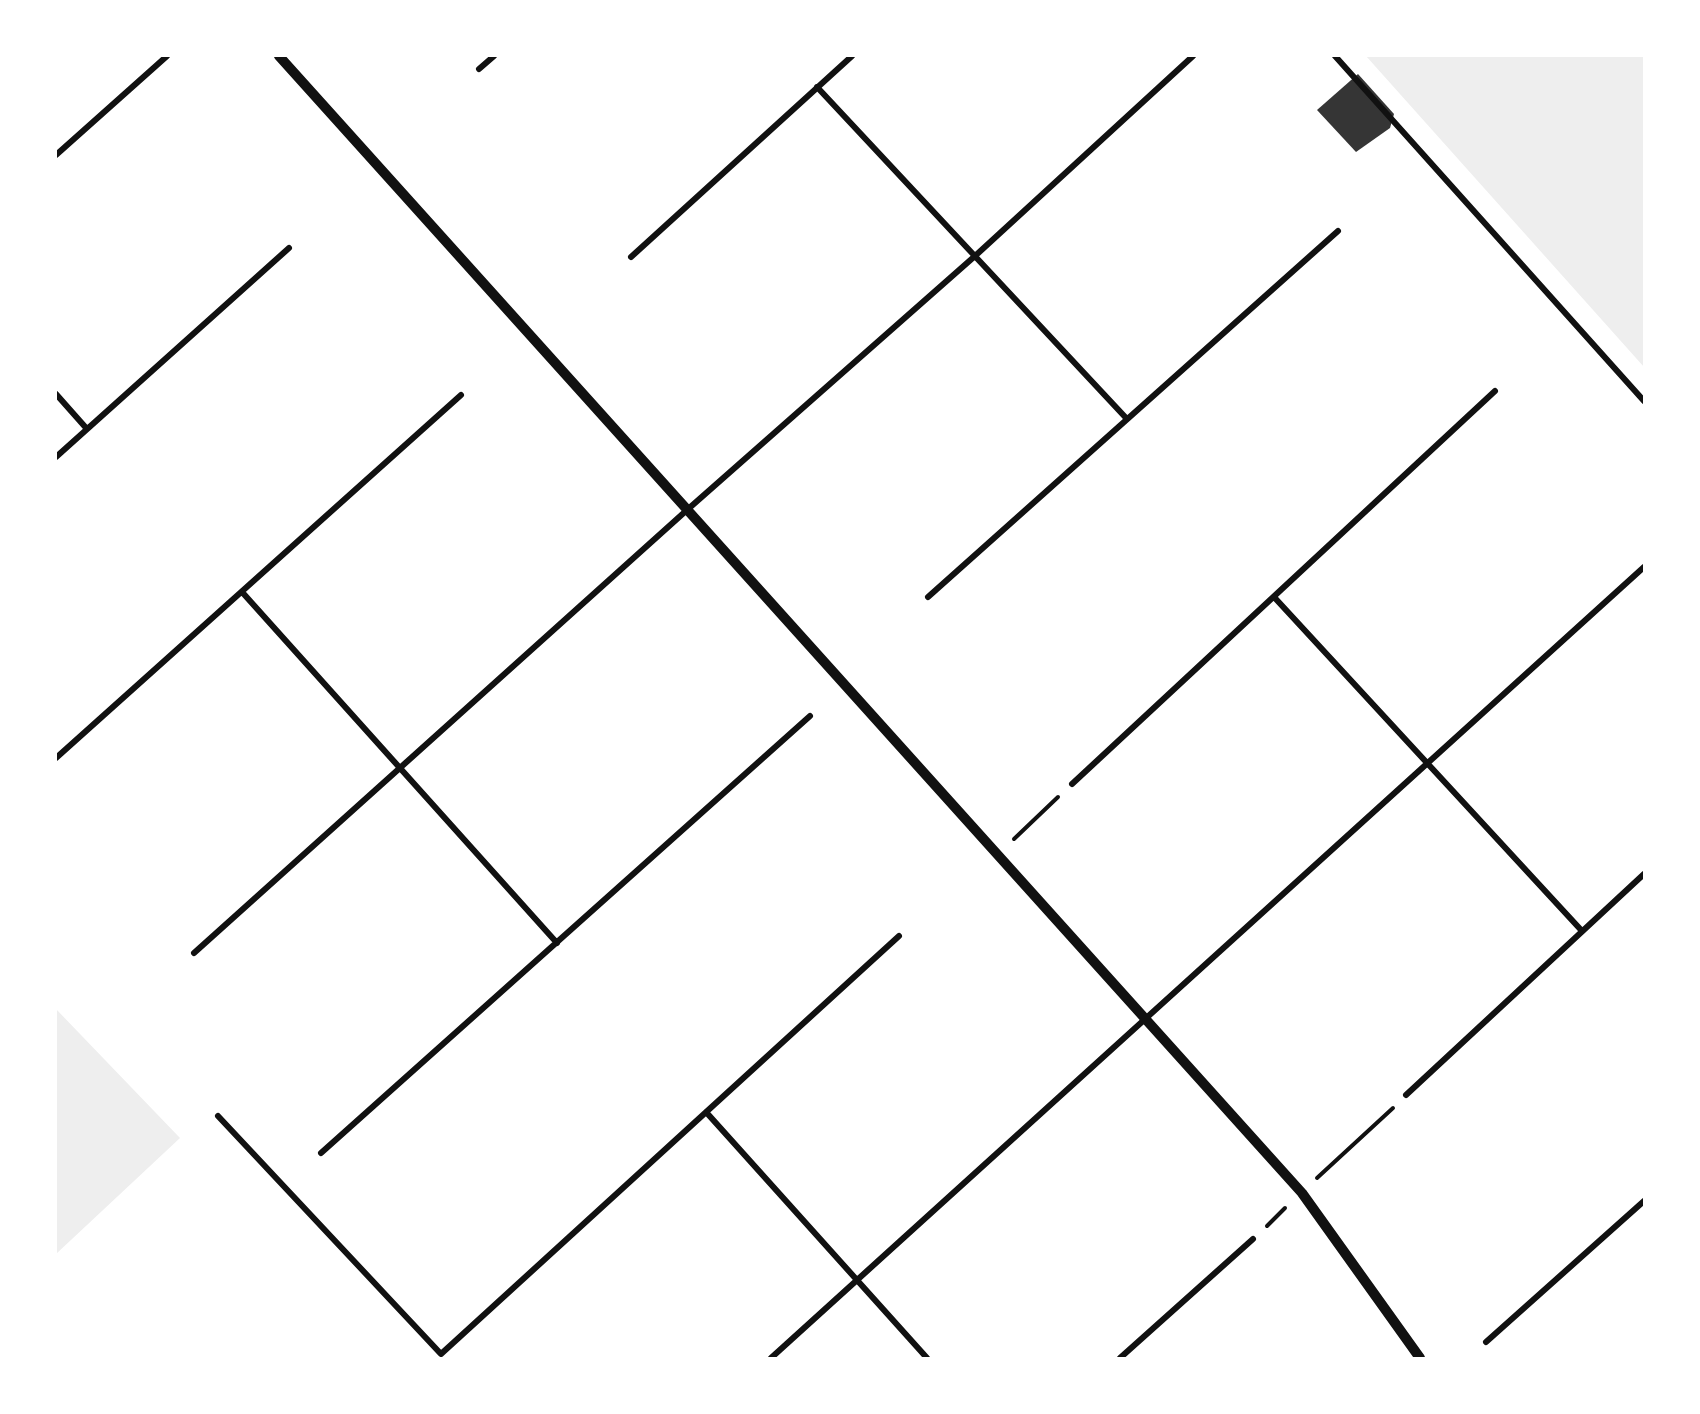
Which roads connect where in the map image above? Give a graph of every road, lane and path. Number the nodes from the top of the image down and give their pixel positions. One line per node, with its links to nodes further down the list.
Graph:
1 (167, 56): 9 (street)
2 (279, 56): 21 (street)
3 (494, 56): 7 (street)
4 (852, 56): 8 (street)
5 (1193, 56): 12 (street)
6 (1335, 56): 17 (street)
7 (479, 69)
8 (817, 87): 12 (street); 13 (street)
9 (56, 154)
10 (1338, 231): 18 (street)
11 (289, 248): 19 (street)
12 (975, 256): 18 (street); 21 (street)
13 (631, 257)
14 (1495, 391): 25 (street)
15 (56, 394): 19 (street)
16 (461, 395): 23 (street)
17 (1644, 401)
18 (1127, 419): 24 (street)
19 (87, 429): 20 (street)
20 (56, 457)
21 (687, 510): 29 (street); 31 (street)
22 (1644, 567): 28 (street)
23 (242, 592): 27 (street); 29 (street)
24 (928, 597)
25 (1274, 597): 28 (street); 30 (street)
26 (810, 717): 35 (street)
27 (56, 758)
28 (1428, 764): 33 (street); 37 (street)
29 (400, 768): 35 (street); 36 (street)
30 (1072, 784): 31 (path)
31 (998, 854): 37 (street)
32 (1644, 874): 33 (street)
33 (1582, 931): 38 (street)
34 (899, 936): 39 (street)
35 (557, 943): 41 (street)
36 (194, 953)
37 (1146, 1019): 42 (street); 45 (street)
38 (1406, 1095): 42 (path)
39 (706, 1112): 40 (street); 45 (street)
40 (218, 1116)
41 (321, 1153)
42 (1302, 1193): 44 (path); 50 (street)
43 (1644, 1201): 46 (street)
44 (1253, 1239): 49 (street)
45 (857, 1281): 47 (street); 48 (street)
46 (1486, 1342)
47 (771, 1359)
48 (927, 1359)
49 (1120, 1359)
50 (1420, 1359)

